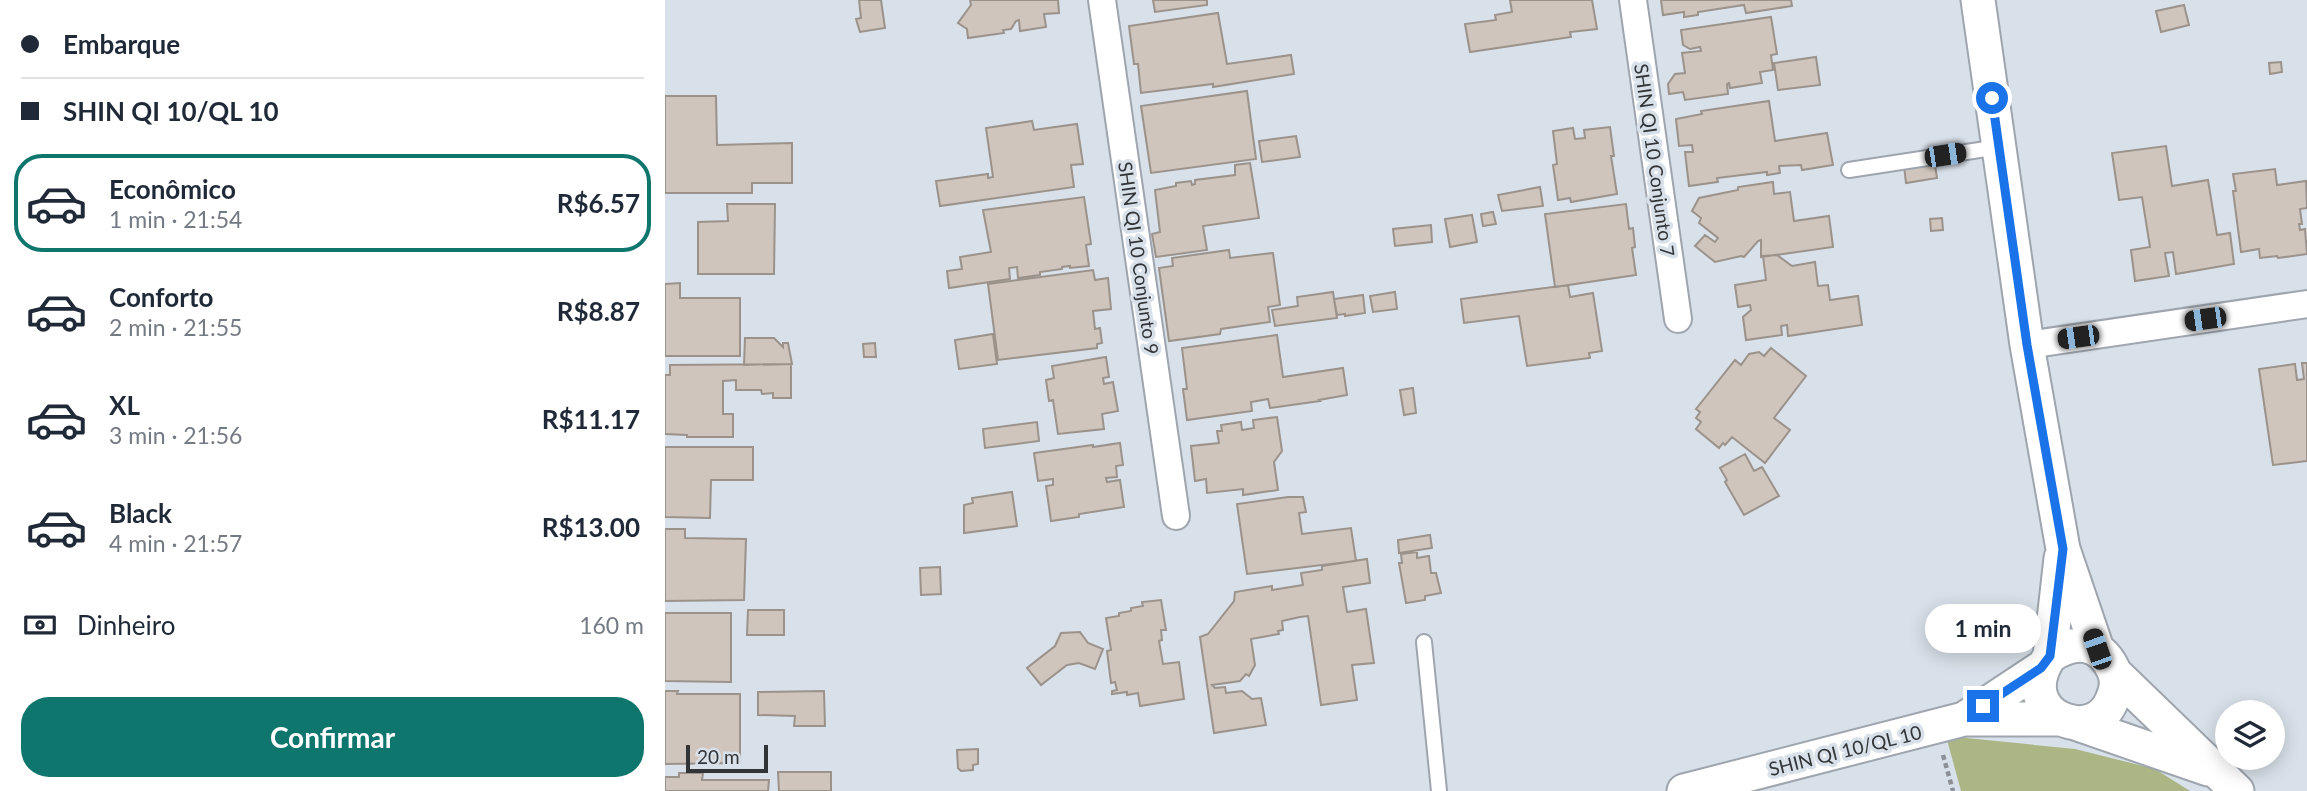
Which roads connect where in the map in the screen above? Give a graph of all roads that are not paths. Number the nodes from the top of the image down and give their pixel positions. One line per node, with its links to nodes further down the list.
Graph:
1 (1102, 0): 9 (street, SHIN QI 10 Conjunto 9)
2 (1633, 0): 7 (street, SHIN QI 10 Conjunto 7)
3 (1978, 0): 4 (street)
4 (1999, 147): 5 (lane); 8 (street)
5 (1849, 170)
6 (2307, 304): 8 (street)
7 (1678, 319)
8 (2027, 345): 10 (street)
9 (1176, 516)
10 (2063, 549): 12 (street); 13 (street)
11 (1424, 642): 17 (lane)
12 (2106, 661): 13 (street); 14 (street); 16 (street)
13 (2046, 662): 14 (street); 15 (street, SHIN QI 10/QL 10)
14 (2068, 721): 15 (street, SHIN QI 10/QL 10); 16 (street)
15 (1950, 723): 18 (street, SHIN QI 10/QL 10)
16 (2228, 782)
17 (1439, 791)
18 (1684, 791)

